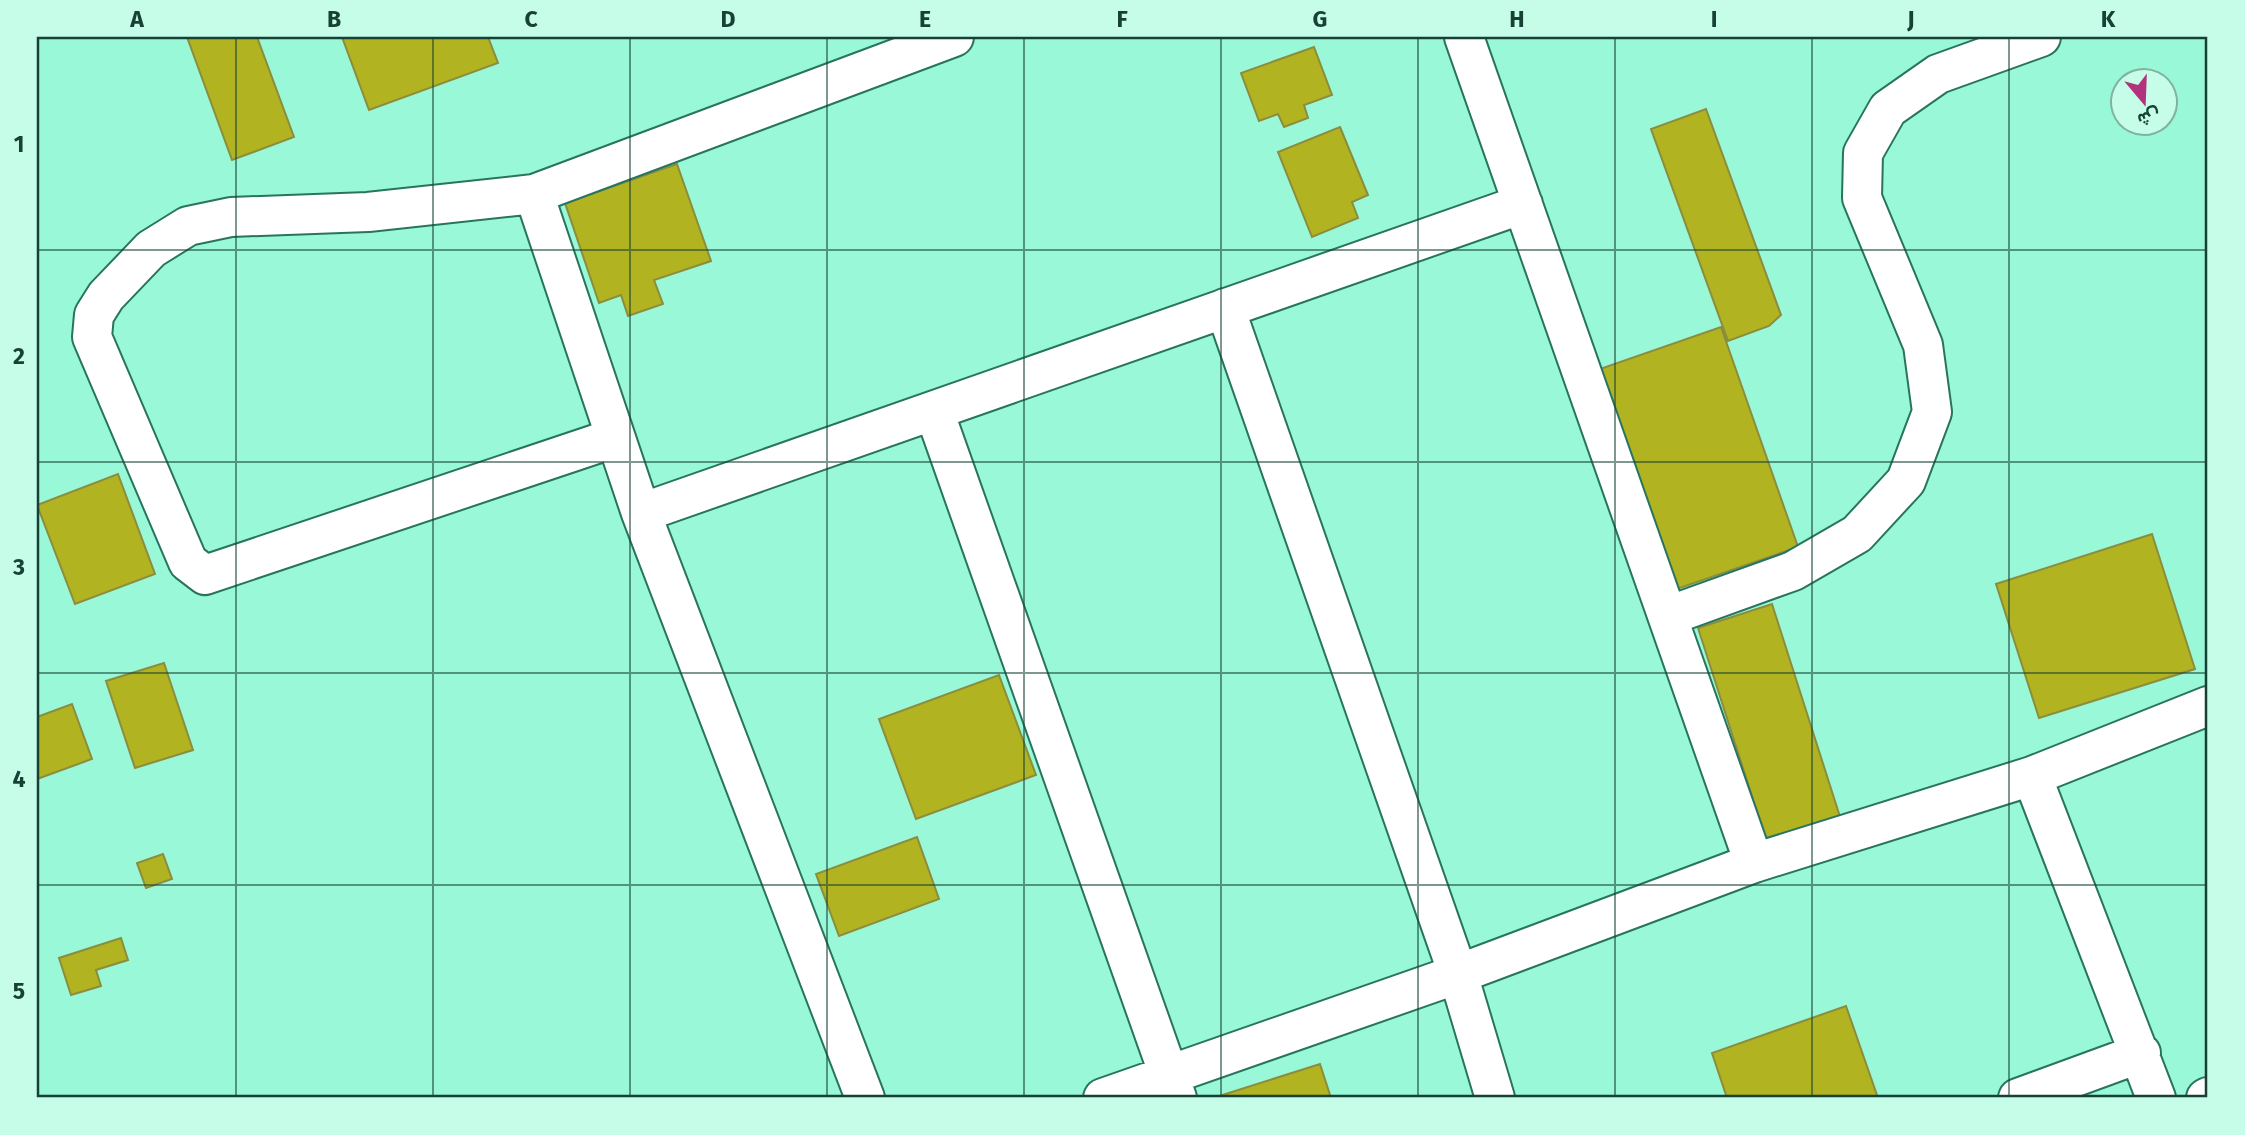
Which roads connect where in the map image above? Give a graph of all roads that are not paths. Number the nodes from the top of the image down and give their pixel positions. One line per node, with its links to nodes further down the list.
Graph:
1 (954, 37): 4 (street)
2 (1464, 37): 5 (street)
3 (2041, 37): 10 (street)
4 (534, 194): 8 (street); 8 (street)
5 (1523, 204): 6 (street); 10 (street)
6 (1225, 308): 7 (street); 14 (street)
7 (934, 411): 9 (street); 16 (street)
8 (614, 438): 9 (street)
9 (642, 513): 17 (street)
10 (1668, 616): 13 (street)
11 (2208, 706): 12 (street)
12 (2032, 776): 13 (street); 15 (street)
13 (1754, 863): 14 (street)
14 (1458, 974): 16 (street); 19 (street)
15 (2141, 1053): 20 (street); 21 (street)
16 (1173, 1087): 18 (street)
17 (865, 1098)
18 (1103, 1098)
19 (1495, 1098)
20 (2018, 1098)
21 (2156, 1098)

